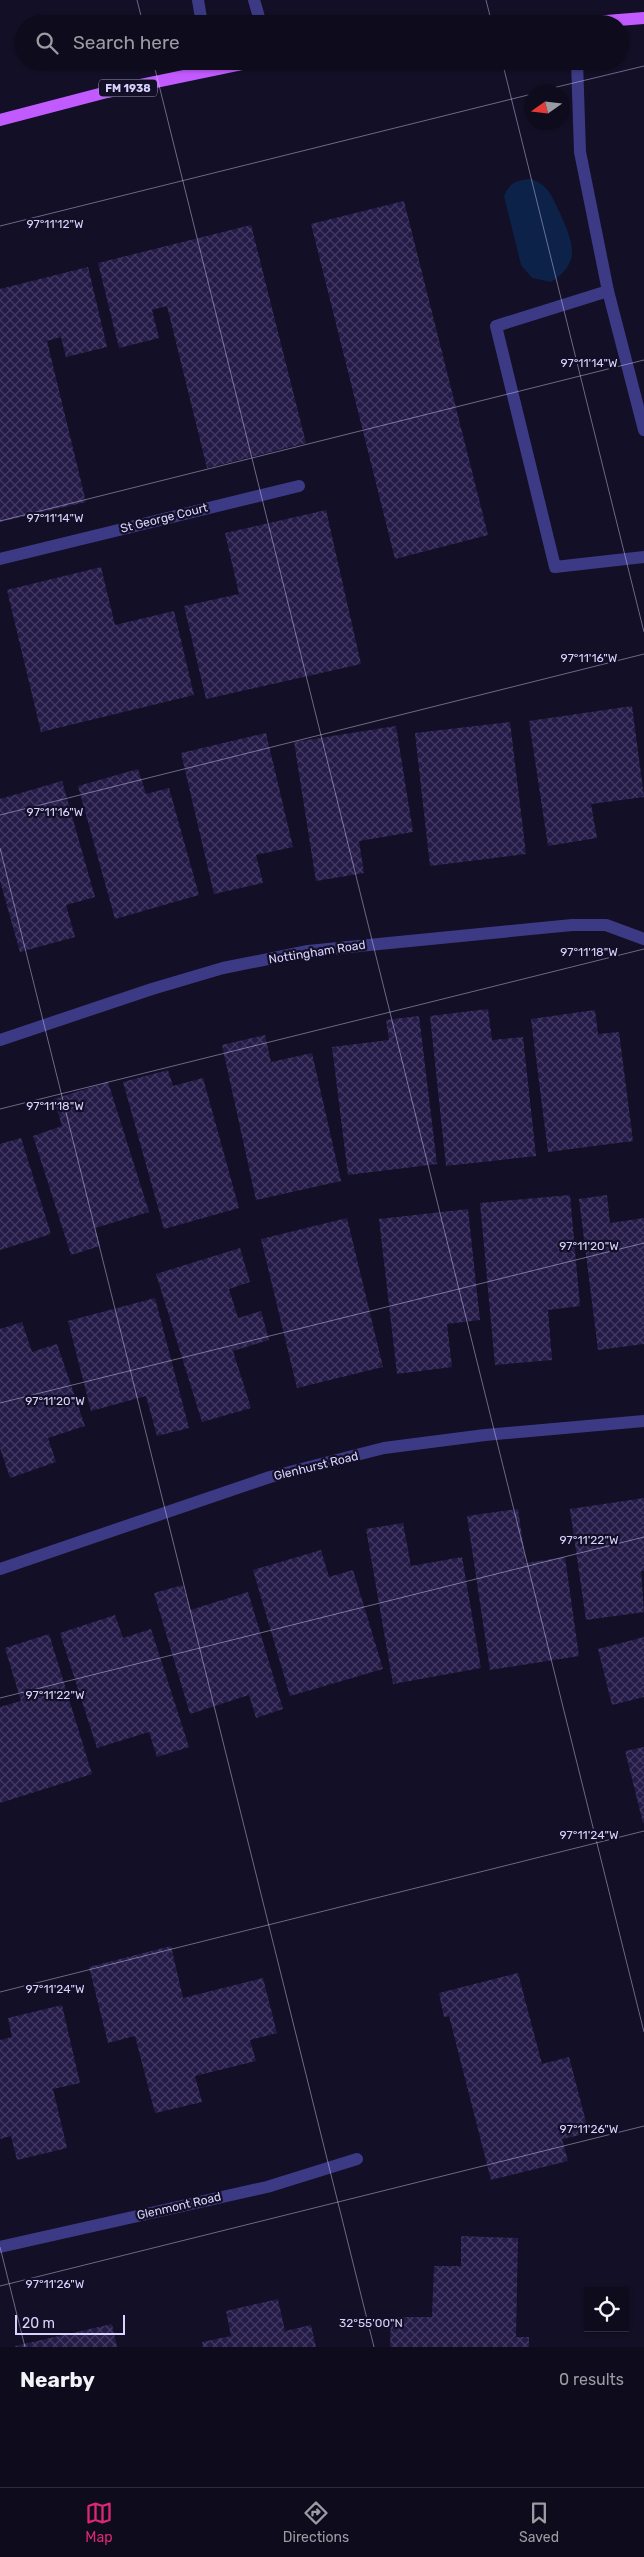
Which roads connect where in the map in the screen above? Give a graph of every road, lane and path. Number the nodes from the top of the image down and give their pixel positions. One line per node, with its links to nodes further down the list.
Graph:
1 (198, 0): 3 (street)
2 (254, 0): 4 (street)
3 (200, 15)
4 (258, 15)
5 (644, 18): 6 (main road)
6 (629, 19)
7 (193, 70): 9 (main road, FM 1938)
8 (577, 70): 10 (street)
9 (0, 120)
10 (608, 291): 11 (street); 13 (street)
11 (644, 430)
12 (299, 486): 14 (street, St George Court)
13 (644, 557)
14 (0, 559)
15 (643, 939): 16 (street, Nottingham Road)
16 (0, 1040)
17 (644, 1420): 18 (street, Glenhurst Road)
18 (0, 1569)
19 (357, 2159): 20 (street, Glenmont Road)
20 (0, 2247)

